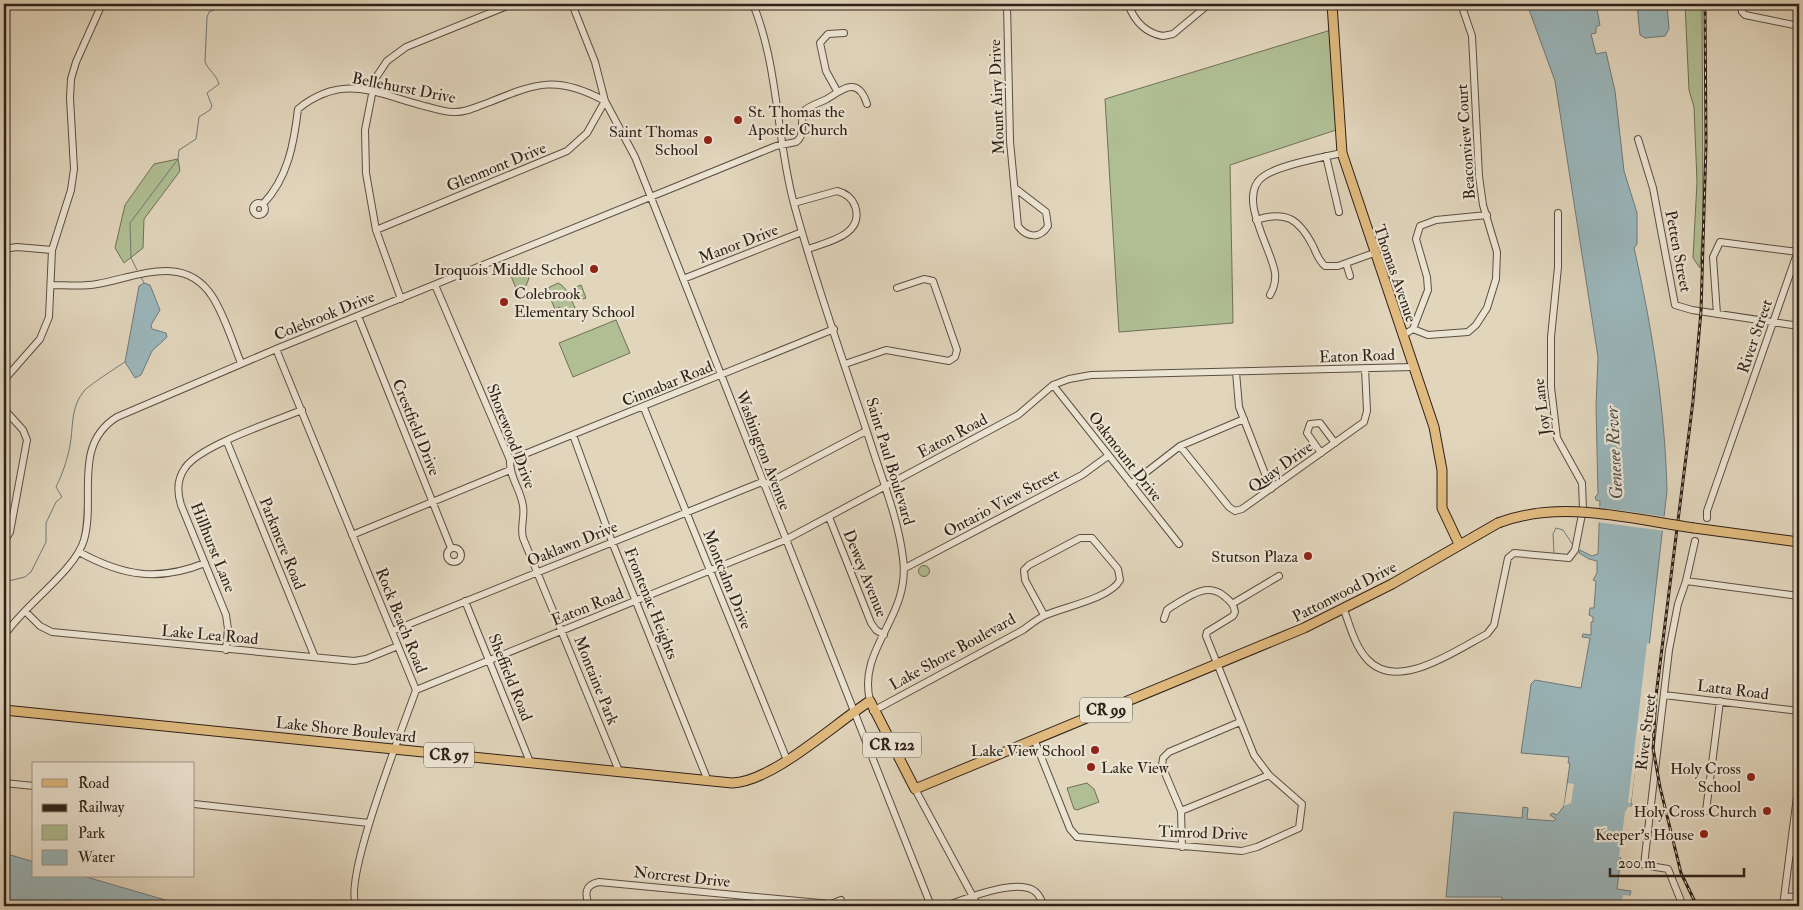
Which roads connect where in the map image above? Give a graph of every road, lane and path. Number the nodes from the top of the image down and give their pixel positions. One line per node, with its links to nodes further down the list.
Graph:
1 (102, 4): 33 (street)
2 (512, 4): 13 (street)
3 (572, 4): 15 (street, Washington Avenue)
4 (753, 4): 18 (street, Saint Paul Boulevard / CR 122)
5 (1007, 4): 21 (street, Mount Airy Drive)
6 (1128, 4): 7 (street)
7 (1209, 4)
8 (1332, 4): 19 (main road, Thomas Avenue)
9 (1461, 4): 27 (street, Beaconview Court)
10 (1741, 4): 11 (street)
11 (1799, 26)
12 (844, 34): 14 (street)
13 (372, 91): 15 (street, Bellehurst Drive); 24 (street, Bellehurst Drive); 29 (street)
14 (837, 91): 16 (street); 18 (street, Colebrook Drive)
15 (605, 101): 22 (street, Washington Avenue); 29 (street, Glenmont Drive)
16 (867, 104)
17 (1638, 139): 44 (street, Petten Street)
18 (783, 144): 22 (street, Colebrook Drive); 23 (street, Saint Paul Boulevard / CR 122)
19 (1342, 153): 20 (street); 35 (main road, Thomas Avenue)
20 (1326, 156): 25 (street); 28 (street)
21 (1016, 189): 21 (street, Mount Airy Drive)
22 (651, 197): 38 (street, Washington Avenue); 40 (street, Colebrook Drive)
23 (794, 203): 30 (street, Saint Paul Boulevard / CR 122); 32 (street)
24 (263, 204)
25 (1339, 212)
26 (1558, 213): 101 (street, Joy Lane)
27 (1486, 216): 49 (street); 49 (street, Beaconview Court)
28 (1256, 220): 36 (street); 42 (street)
29 (376, 230): 43 (street)
30 (802, 232): 32 (street, Saint Paul Boulevard / CR 122); 38 (street, Manor Drive)
31 (4, 249): 33 (street)
32 (808, 249): 48 (street, Saint Paul Boulevard / CR 122)
33 (52, 250): 39 (street)
34 (1799, 250): 44 (street); 46 (street, River Street)
35 (1374, 253): 36 (street); 50 (main road, Thomas Avenue)
36 (1346, 263): 37 (street)
37 (1350, 276)
38 (683, 279): 57 (street, Washington Avenue)
39 (51, 284): 52 (street); 58 (street)
40 (435, 285): 43 (street, Colebrook Drive); 71 (street, Shorewood Drive)
41 (897, 288): 53 (street)
42 (1270, 295)
43 (401, 299): 45 (street, Colebrook Drive)
44 (1717, 314): 46 (street, Petten Street)
45 (358, 316): 51 (street, Colebrook Drive); 77 (street, Crestfield Drive)
46 (1773, 323): 47 (street, Petten Street); 80 (street, River Street)
47 (1799, 326)
48 (834, 329): 53 (street, Saint Paul Boulevard / CR 122); 57 (street, Cinnabar Road)
49 (1413, 329): 50 (street)
50 (1402, 336): 54 (main road, Thomas Avenue)
51 (276, 349): 52 (street, Colebrook Drive); 62 (street, Rock Beach Road)
52 (241, 363): 90 (street, Colebrook Drive)
53 (845, 364): 64 (street, Saint Paul Boulevard / CR 122)
54 (1412, 366): 55 (street, Eaton Road); 88 (main road, Thomas Avenue)
55 (1365, 368): 56 (street, Eaton Road); 67 (street, Quay Drive)
56 (1236, 372): 59 (street, Eaton Road); 63 (street)
57 (721, 376): 60 (street, Cinnabar Road); 73 (street, Washington Avenue)
58 (4, 380)
59 (1053, 385): 70 (street, Oakmount Drive); 75 (street, Eaton Road)
60 (644, 408): 65 (street, Cinnabar Road); 78 (street, Montcalm Drive)
61 (4, 409): 84 (street)
62 (302, 410): 66 (street, Hillhurst Lane); 81 (street, Rock Beach Road)
63 (1244, 419): 68 (street); 76 (street)
64 (866, 431): 73 (street, Oaklawn Drive); 75 (street, Saint Paul Boulevard / CR 122)
65 (573, 435): 71 (street, Cinnabar Road); 85 (street, Frontenac Heights)
66 (227, 442): 91 (street, Hillhurst Lane); 111 (street, Parkmere Road)
67 (1335, 443): 69 (street, Quay Drive); 69 (street)
68 (1180, 446): 74 (street); 76 (street, Quay Drive)
69 (1321, 453): 76 (street, Quay Drive)
70 (1108, 456): 74 (street, Oakmount Drive); 92 (street, Ontario View Street)
71 (510, 460): 72 (street, Shorewood Drive)
72 (510, 470): 77 (street); 94 (street, Shorewood Drive)
73 (763, 483): 78 (street, Oaklawn Drive); 82 (street, Washington Avenue)
74 (1131, 484): 87 (street, Oakmount Drive)
75 (885, 486): 79 (street, Eaton Road); 92 (street, Saint Paul Boulevard / CR 122)
76 (1271, 489)
77 (432, 502): 81 (street); 89 (street, Crestfield Drive)
78 (686, 512): 85 (street, Oaklawn Drive); 93 (street, Montcalm Drive)
79 (829, 516): 82 (street, Eaton Road); 107 (street, Dewey Avenue)
80 (1707, 518)
81 (352, 535): 105 (street, Rock Beach Road)
82 (785, 540): 93 (street, Eaton Road); 121 (street, Washington Avenue)
83 (1695, 541): 96 (street, River Street)
84 (4, 542)
85 (612, 542): 94 (street, Oaklawn Drive); 99 (street, Frontenac Heights)
86 (1799, 542): 88 (main road, Pattonwood Drive, bridge)
87 (1179, 544)
88 (1459, 544): 101 (main road, Pattonwood Drive / CR 99)
89 (451, 548)
90 (80, 552): 91 (street); 102 (street)
91 (205, 563): 110 (street, Hillhurst Lane)
92 (904, 568): 107 (street, Saint Paul Boulevard / CR 122)
93 (710, 571): 99 (street, Eaton Road); 125 (street, Montcalm Drive)
94 (538, 572): 98 (street, Oaklawn Drive); 106 (street, Montaine Park)
95 (1279, 576): 100 (street)
96 (1686, 581): 97 (street); 115 (street, River Street)
97 (1799, 596)
98 (465, 601): 105 (street, Oaklawn Drive); 112 (street, Sheffield Road)
99 (636, 601): 106 (street, Eaton Road); 129 (street, Frontenac Heights)
100 (1232, 604): 104 (street); 113 (street, Timrod Drive)
101 (1344, 610): 113 (main road, Pattonwood Drive / CR 99)
102 (25, 611): 108 (street); 110 (street, Lake Lea Road)
103 (1044, 615): 103 (street, Lake Shore Boulevard); 119 (street, Lake Shore Boulevard)
104 (1164, 619)
105 (392, 631): 109 (street, Rock Beach Road)
106 (562, 631): 112 (street, Eaton Road); 127 (street, Montaine Park)
107 (884, 635): 116 (street, Saint Paul Boulevard / CR 122)
108 (4, 636)
109 (398, 646): 111 (street, Lake Lea Road); 114 (street, Rock Beach Road)
110 (226, 650): 111 (street, Lake Lea Road)
111 (314, 655)
112 (490, 660): 114 (street, Eaton Road); 126 (street, Sheffield Road)
113 (1218, 665): 122 (street, Timrod Drive); 123 (main road, Pattonwood Drive / CR 99)
114 (416, 690): 124 (street, Rock Beach Road)
115 (1664, 695): 117 (street, Latta Road); 153 (street, River Street)
116 (870, 701): 119 (main road, Saint Paul Boulevard / CR 122); 121 (main road, Lake Shore Boulevard / CR 97)
117 (1720, 701): 120 (street, Latta Road); 136 (street)
118 (4, 710): 124 (main road, Lake Shore Boulevard / CR 97)
119 (873, 711): 133 (main road, Saint Paul Boulevard / CR 122)
120 (1799, 711)
121 (853, 712): 125 (main road, Lake Shore Boulevard / CR 97); 149 (street, Washington Avenue)
122 (1240, 722): 128 (street, Timrod Drive); 135 (street)
123 (1034, 739): 133 (main road, Pattonwood Drive / CR 99); 138 (street, Timrod Drive)
124 (395, 749): 126 (main road, Lake Shore Boulevard / CR 97); 137 (street, Rock Beach Road)
125 (787, 760): 129 (main road, Lake Shore Boulevard / CR 97)
126 (530, 762): 127 (main road, Lake Shore Boulevard / CR 97)
127 (619, 771): 129 (main road, Lake Shore Boulevard / CR 97)
128 (1269, 775): 135 (street); 138 (street, Timrod Drive)
129 (708, 781)
130 (1799, 781): 139 (street)
131 (4, 783): 132 (street)
132 (32, 786)
133 (915, 789): 142 (street, Saint Paul Boulevard / CR 122)
134 (195, 804): 137 (street)
135 (1181, 811): 138 (street)
136 (1706, 811)
137 (370, 823): 146 (street, Rock Beach Road)
138 (1182, 847)
139 (1790, 853): 140 (street); 141 (street)
140 (1799, 854)
141 (1784, 896): 143 (street); 154 (street)
142 (972, 897): 150 (street); 151 (street, Saint Paul Boulevard / CR 122); 152 (street)
143 (1799, 898)
144 (842, 900): 145 (street, Norcrest Drive)
145 (795, 901): 147 (street, Norcrest Drive); 148 (street, Norcrest Drive)
146 (357, 906)
147 (589, 906)
148 (779, 906)
149 (931, 906)
150 (945, 906)
151 (978, 906)
152 (1044, 906)
153 (1683, 906)
154 (1783, 906)

